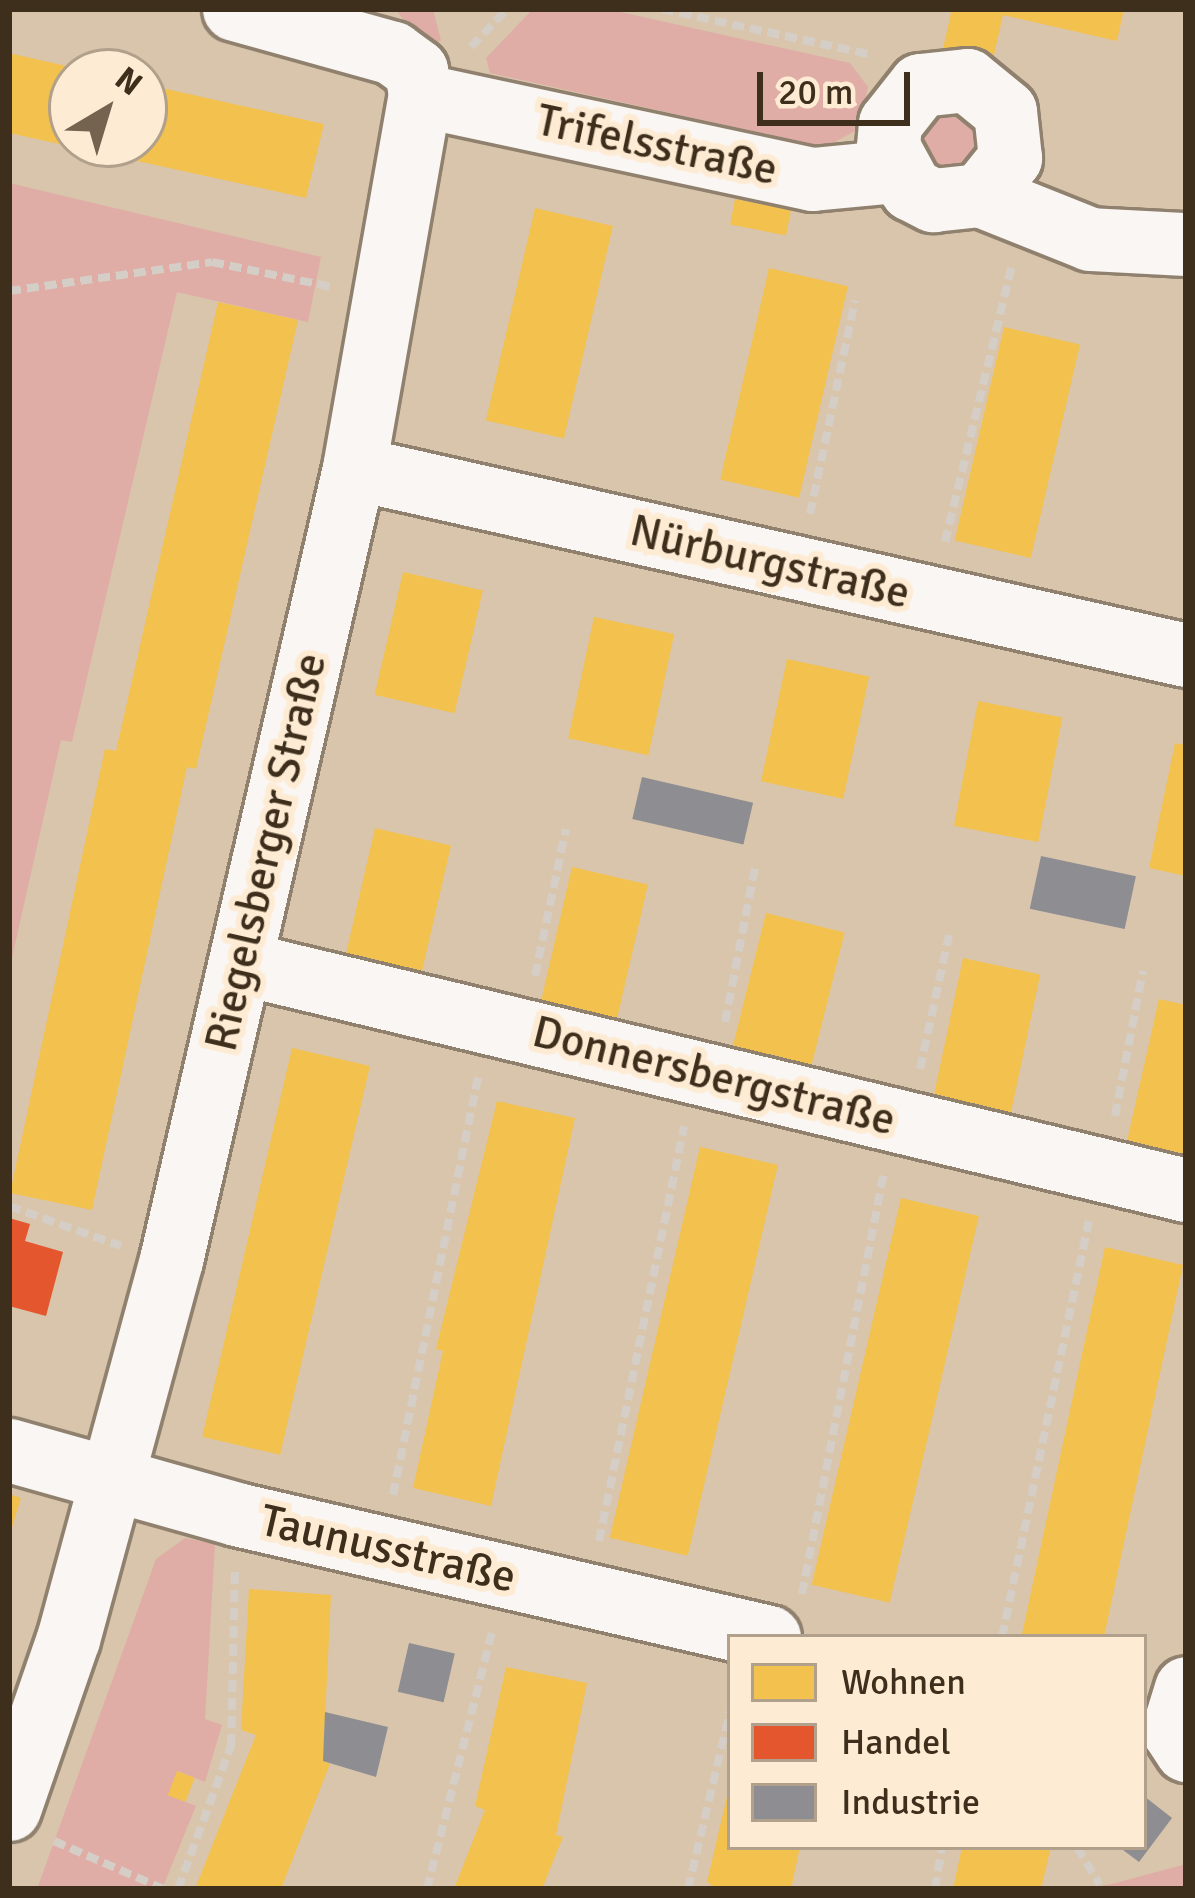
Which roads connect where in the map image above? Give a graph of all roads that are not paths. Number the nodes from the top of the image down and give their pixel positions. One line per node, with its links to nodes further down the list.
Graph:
1 (234, 9): 2 (street)
2 (439, 78): 3 (street, Trifelsstraße); 6 (street, Riegelsberger Straße)
3 (895, 171): 4 (street); 4 (street)
4 (1001, 206): 5 (street)
5 (1186, 244)
6 (354, 468): 7 (street, Nürburgstraße); 8 (street, Riegelsberger Straße)
7 (1186, 655)
8 (241, 963): 9 (street, Donnersbergstraße); 11 (street, Riegelsberger Straße)
9 (1186, 1190)
10 (9, 1450): 11 (street, Taunusstraße)
11 (110, 1480): 12 (street, Taunusstraße); 13 (street, Riegelsberger Straße)
12 (784, 1625)
13 (28, 1701): 14 (street, Riegelsberger Straße)
14 (33, 1826)

